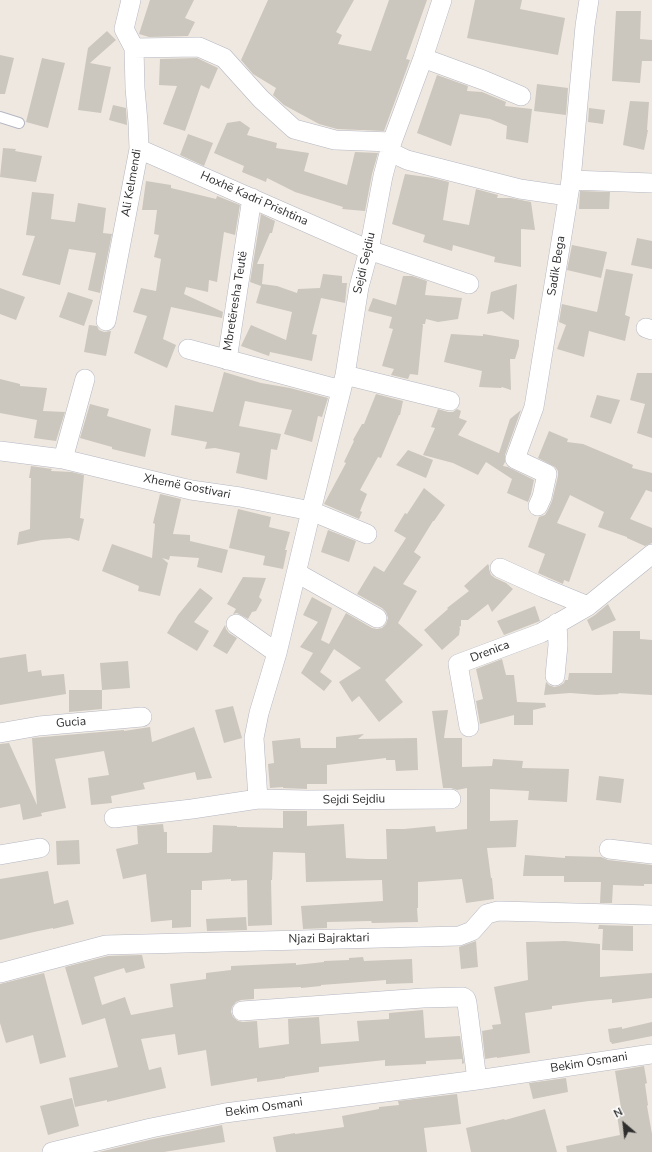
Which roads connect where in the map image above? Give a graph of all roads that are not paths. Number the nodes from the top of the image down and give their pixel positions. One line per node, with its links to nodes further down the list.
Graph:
1 (131, 0): 4 (street, Ali Kelmendi)
2 (442, 0): 5 (street, Sejdi Sejdiu)
3 (590, 0): 12 (street, Sadik Bega)
4 (134, 48): 9 (street); 10 (street, Ali Kelmendi)
5 (423, 58): 6 (street); 9 (street, Sejdi Sejdiu)
6 (521, 96)
7 (0, 118): 8 (lane)
8 (19, 123)
9 (391, 147): 12 (street); 14 (street, Sejdi Sejdiu)
10 (139, 149): 13 (street, Hoxhë Kadri Prishtina); 16 (street, Ali Kelmendi)
11 (652, 183): 12 (street)
12 (569, 188): 24 (street, Sadik Bega)
13 (252, 198): 14 (street, Hoxhë Kadri Prishtina); 18 (street, Mbretëresha Teutë)
14 (369, 250): 15 (street, Hoxhë Kadri Prishtina); 20 (street, Sejdi Sejdiu)
15 (469, 284)
16 (106, 321)
17 (188, 350): 18 (street)
18 (227, 360): 20 (street, Mbretëresha Teutë)
19 (86, 379): 23 (street)
20 (343, 382): 21 (street); 25 (street, Sejdi Sejdiu)
21 (450, 401)
22 (0, 451): 23 (street, Xhemë Gostivari)
23 (63, 459): 25 (street, Xhemë Gostivari)
24 (538, 506)
25 (311, 511): 26 (street); 29 (street, Sejdi Sejdiu)
26 (367, 534)
27 (652, 554): 30 (street, Drenica)
28 (500, 568): 30 (street)
29 (297, 574): 31 (street); 34 (street, Sejdi Sejdiu)
30 (588, 606): 32 (street, Drenica)
31 (377, 618)
32 (556, 623): 35 (street); 37 (street, Drenica)
33 (236, 624): 34 (street)
34 (277, 653): 39 (street, Sejdi Sejdiu)
35 (555, 676)
36 (142, 717): 38 (street, Gucia)
37 (469, 727)
38 (0, 733)
39 (258, 799): 40 (street, Sejdi Sejdiu); 41 (street, Sejdi Sejdiu)
40 (451, 799)
41 (114, 818)
42 (40, 848): 44 (street)
43 (609, 849): 45 (street)
44 (0, 854)
45 (652, 854)
46 (652, 915): 47 (street, Njazi Bajraktari)
47 (0, 973)
48 (242, 1011): 50 (street)
49 (652, 1054): 50 (street, Bekim Osmani)
50 (478, 1080): 51 (street, Bekim Osmani)
51 (52, 1152)

